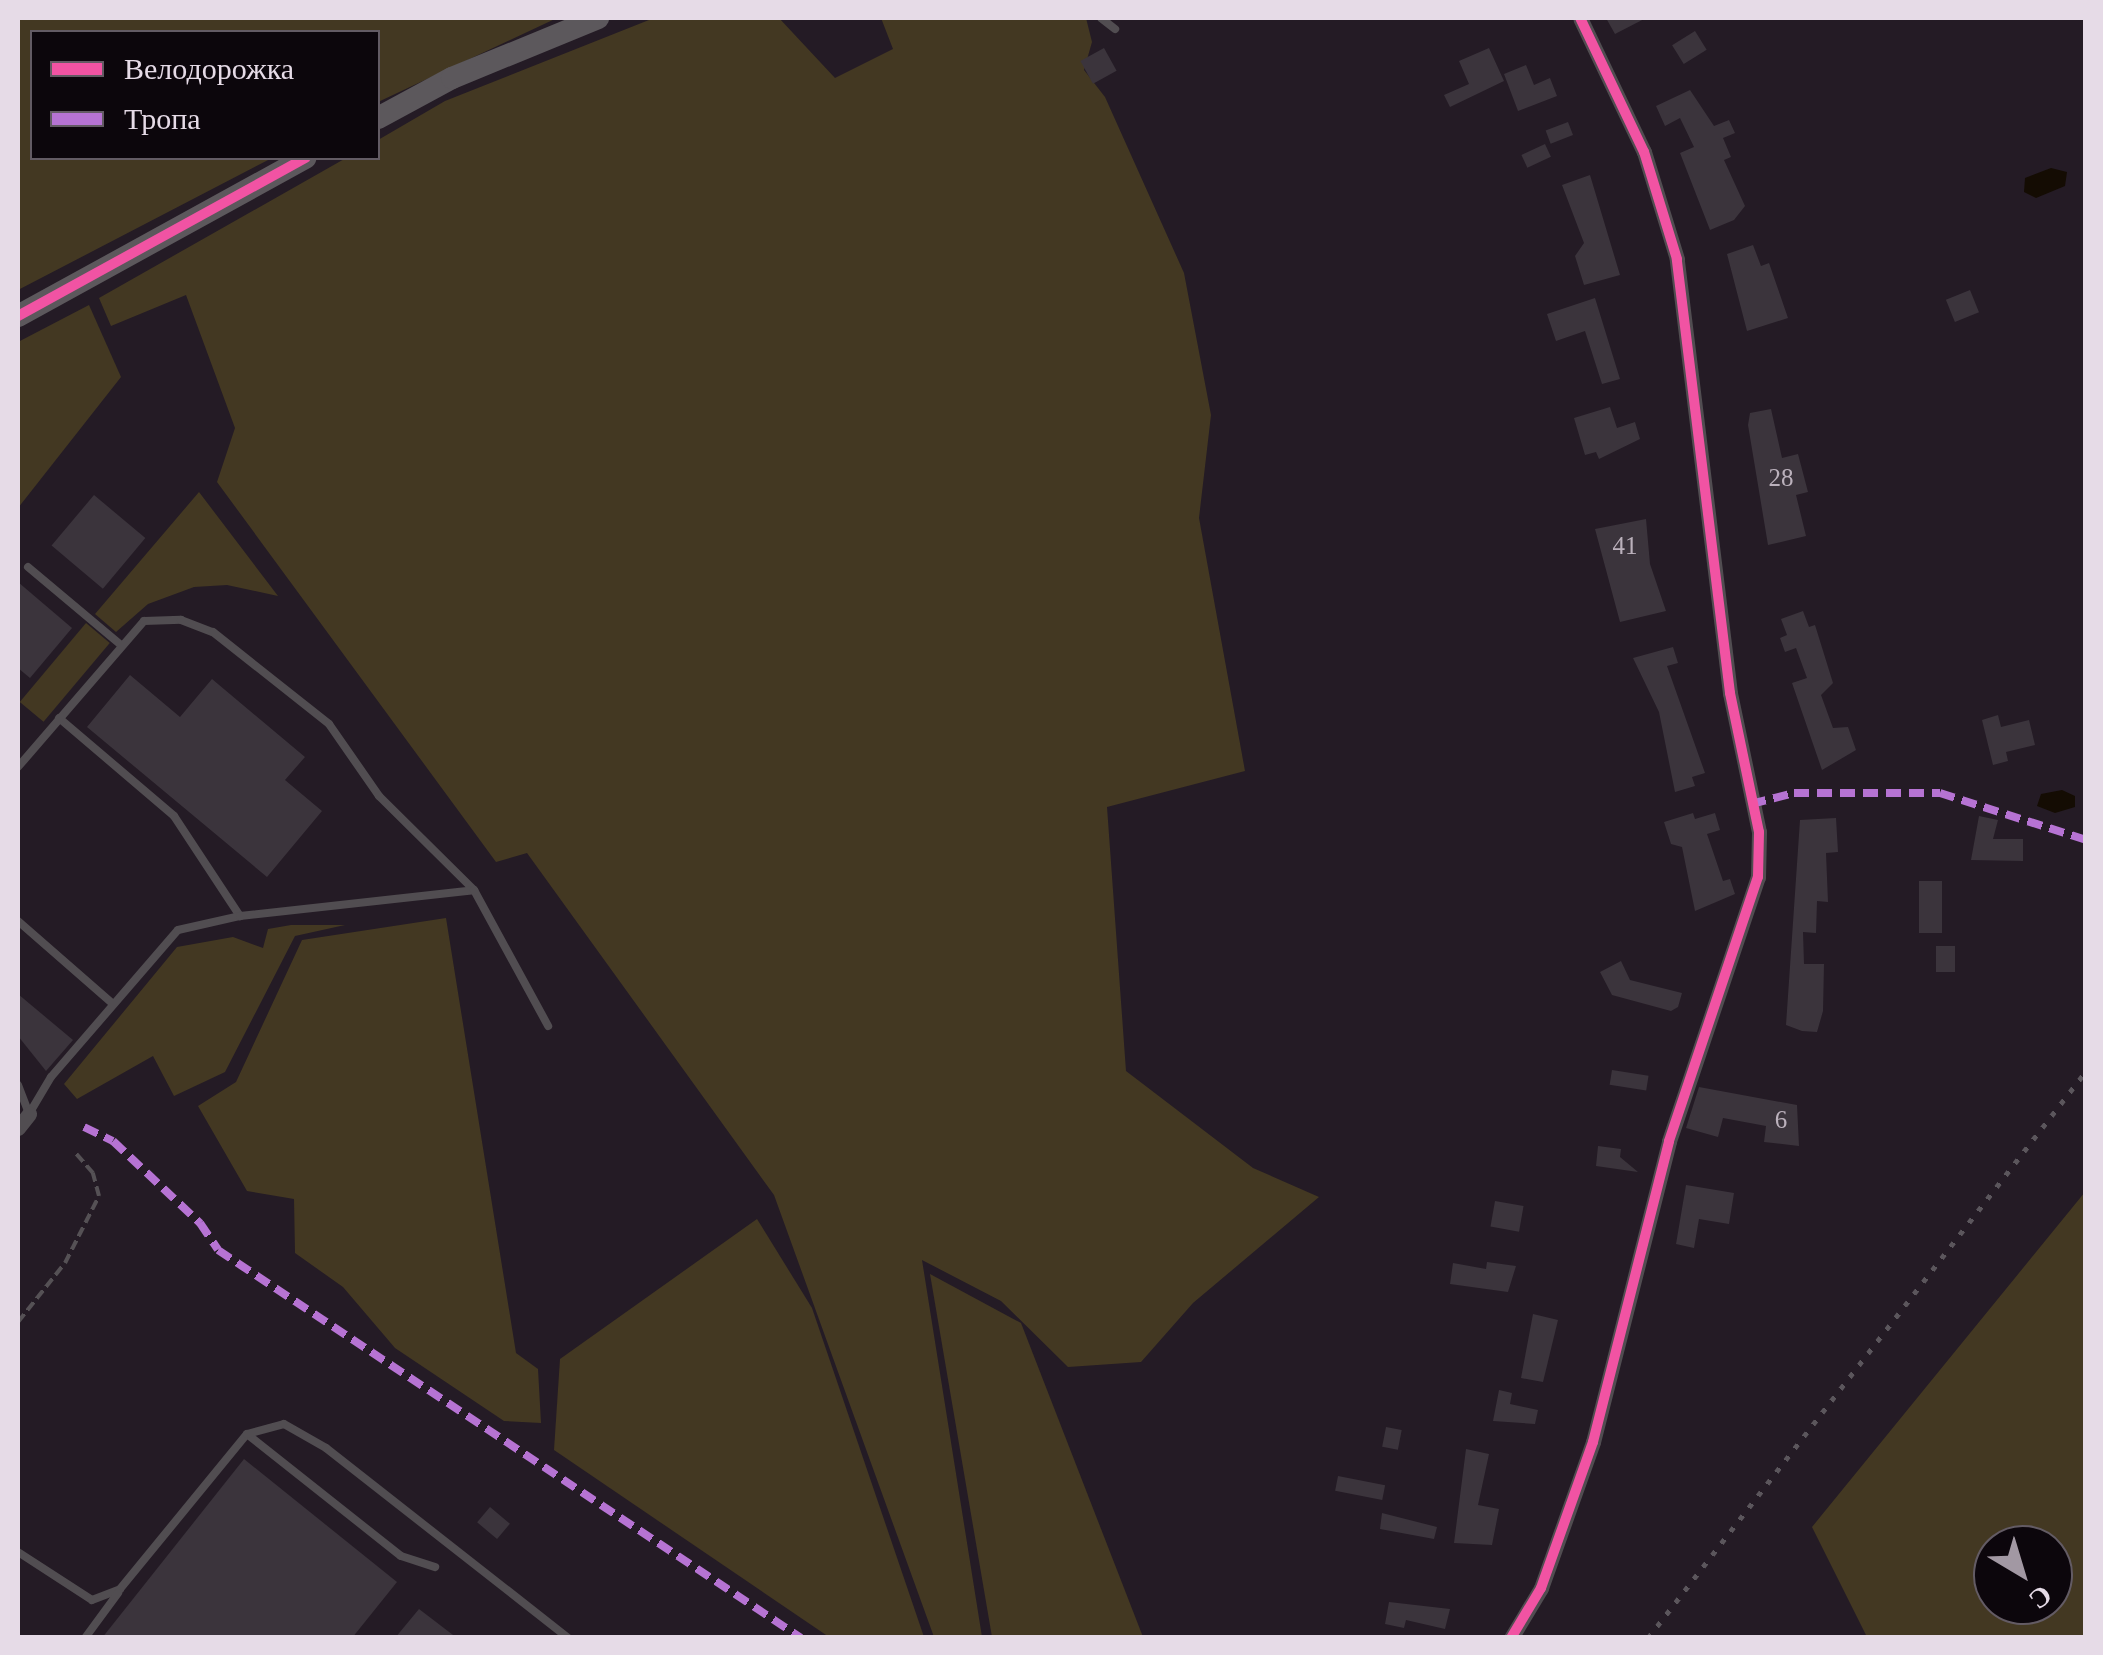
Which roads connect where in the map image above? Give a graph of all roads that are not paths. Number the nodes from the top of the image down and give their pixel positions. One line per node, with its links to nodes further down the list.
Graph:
1 (598, 18): 5 (street)
2 (1101, 18): 4 (lane)
3 (1580, 18): 26 (street)
4 (1115, 29)
5 (380, 117)
6 (301, 160): 7 (street)
7 (18, 316)
8 (28, 567): 9 (lane)
9 (121, 644): 10 (lane); 12 (lane)
10 (59, 718): 11 (lane); 13 (lane)
11 (18, 767)
12 (474, 890): 13 (lane); 16 (lane)
13 (240, 916): 15 (lane)
14 (18, 921): 15 (lane)
15 (112, 1003): 18 (lane)
16 (548, 1026)
17 (18, 1085): 18 (lane)
18 (29, 1114): 19 (street)
19 (18, 1128)
20 (247, 1434): 22 (lane); 23 (lane); 25 (lane)
21 (18, 1552): 23 (lane)
22 (435, 1567)
23 (120, 1590): 24 (lane)
24 (85, 1638)
25 (568, 1638)
26 (1511, 1638)

